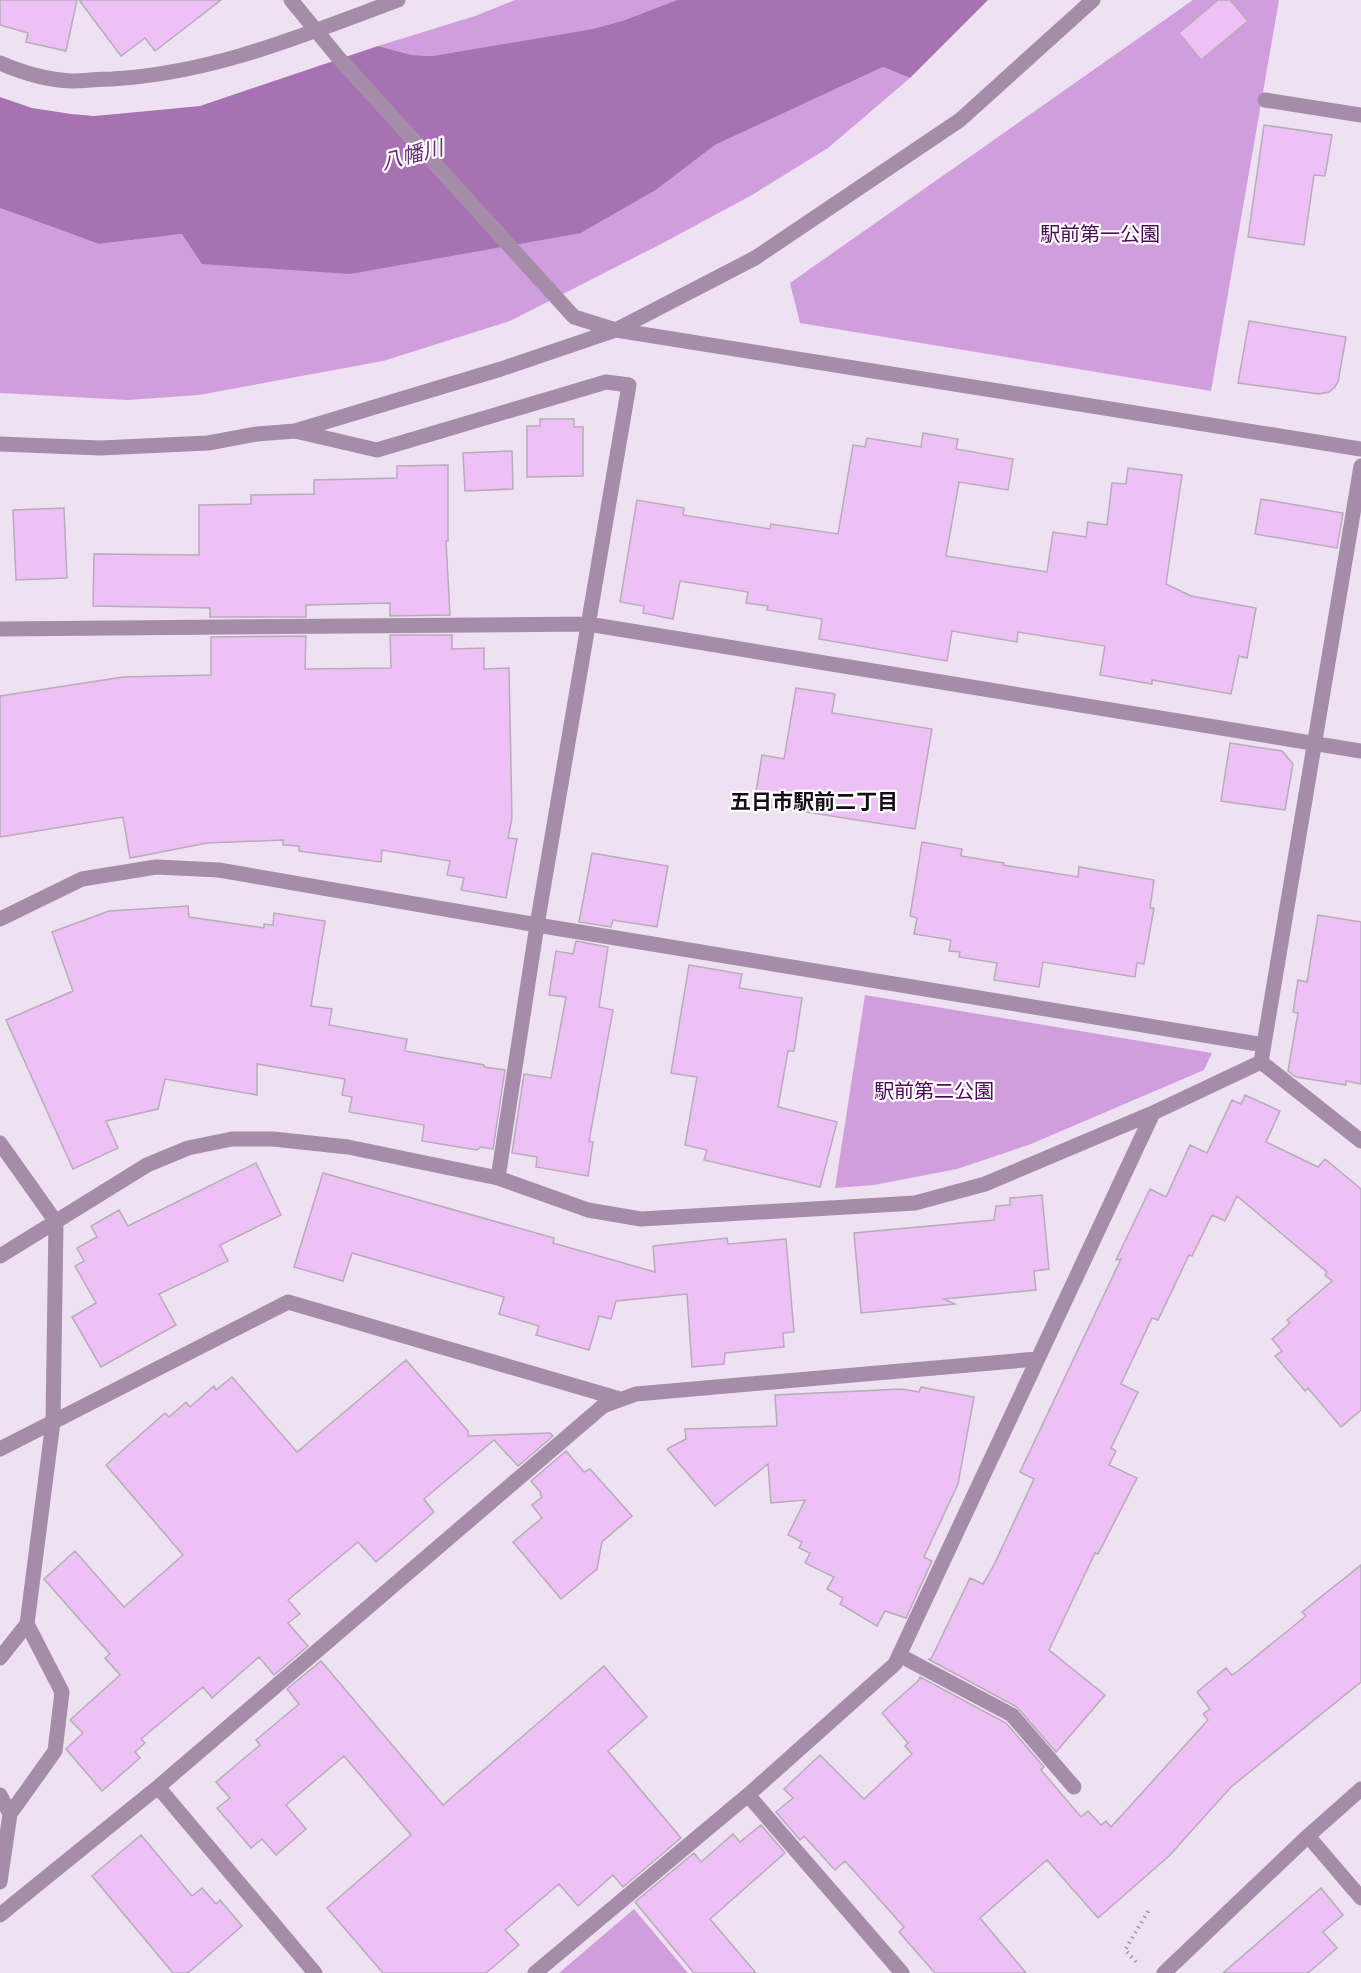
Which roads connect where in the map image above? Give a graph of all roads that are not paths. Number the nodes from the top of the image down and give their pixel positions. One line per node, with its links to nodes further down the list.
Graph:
1 (291, 0): 4 (street)
2 (398, 0): 4 (street)
3 (1093, 0): 8 (street)
4 (317, 30): 5 (street); 8 (street)
5 (0, 63)
6 (1265, 100): 7 (street)
7 (1361, 115)
8 (616, 330): 9 (street); 11 (street)
9 (295, 431): 10 (street); 13 (street)
10 (0, 444)
11 (1361, 449)
12 (1361, 466): 15 (street)
13 (588, 624): 14 (street); 15 (street); 18 (street)
14 (0, 629)
15 (1314, 743): 16 (street); 19 (street)
16 (1361, 751)
17 (0, 919): 18 (street)
18 (537, 925): 19 (street); 24 (street)
19 (1264, 1045): 20 (street)
20 (1261, 1062): 21 (street); 22 (street)
21 (1153, 1113): 24 (street); 27 (street)
22 (1361, 1141)
23 (0, 1143): 25 (street)
24 (498, 1178): 25 (street)
25 (56, 1222): 26 (street); 29 (street)
26 (0, 1256)
27 (1037, 1359): 28 (street); 32 (street)
28 (603, 1406): 29 (street); 34 (street)
29 (53, 1422): 30 (street); 31 (street)
30 (0, 1449)
31 (27, 1624): 33 (street); 39 (street)
32 (899, 1655): 35 (street); 38 (street)
33 (0, 1658)
34 (158, 1787): 43 (street); 44 (street)
35 (1074, 1787)
36 (1361, 1789): 40 (street)
37 (0, 1795): 39 (street)
38 (748, 1795): 45 (street); 46 (street)
39 (10, 1814): 41 (street)
40 (1308, 1836): 42 (street); 47 (street)
41 (0, 1882)
42 (1361, 1899)
43 (0, 1915)
44 (315, 1973)
45 (535, 1973)
46 (902, 1973)
47 (1164, 1973)

